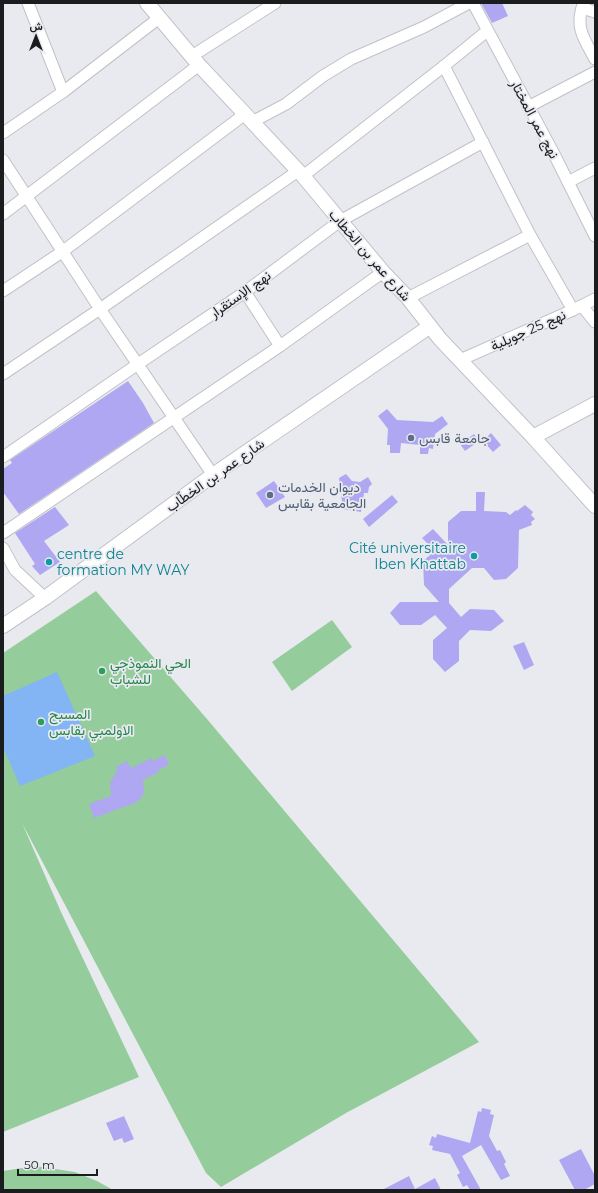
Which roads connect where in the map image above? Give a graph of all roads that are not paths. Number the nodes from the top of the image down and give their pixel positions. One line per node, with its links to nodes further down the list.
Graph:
1 (28, 3): 14 (street)
2 (147, 3): 8 (street, شارع عمر بن الخطاب)
3 (275, 3): 11 (street)
4 (469, 3): 16 (street)
5 (473, 3): 9 (street, نهج عمر المختار)
6 (583, 5): 7 (street); 10 (street)
7 (595, 12)
8 (159, 18): 11 (street, شارع عمر بن الخطاب); 14 (street)
9 (487, 31): 12 (street); 15 (street, نهج عمر المختار)
10 (595, 59)
11 (196, 61): 16 (street, شارع عمر بن الخطاب); 23 (street)
12 (444, 66): 18 (street); 21 (street)
13 (595, 72): 15 (street)
14 (63, 92): 17 (street)
15 (528, 107): 22 (street, نهج عمر المختار)
16 (249, 118): 21 (street, شارع عمر بن الخطاب); 28 (street)
17 (3, 133)
18 (482, 142): 25 (street, نهج الإستقرار); 26 (street)
19 (3, 160): 23 (street)
20 (595, 168): 22 (street)
21 (300, 174): 25 (street, شارع عمر بن الخطاب); 35 (street)
22 (568, 182): 27 (street, نهج عمر المختار)
23 (26, 198): 24 (street); 28 (street)
24 (3, 214)
25 (340, 221): 29 (street, شارع عمر بن الخطاب); 31 (street, نهج الإستقرار)
26 (530, 235): 32 (street); 34 (street)
27 (595, 236)
28 (62, 252): 30 (street); 35 (street)
29 (383, 272): 32 (street, شارع عمر بن الخطاب); 38 (street)
30 (3, 291)
31 (245, 292): 38 (street); 40 (street, نهج الإستقرار)
32 (408, 298): 37 (street, شارع عمر بن الخطاب)
33 (595, 299): 34 (street, نهج 25 جويلية)
34 (578, 308): 36 (street); 39 (street, نهج 25 جويلية)
35 (100, 309): 40 (street); 41 (street)
36 (595, 322)
37 (429, 327): 39 (street, شارع عمر بن الخطاب); 46 (street, شارع عمر بن الخطّاب)
38 (280, 346): 43 (street)
39 (460, 360): 44 (street, شارع عمر بن الخطاب)
40 (138, 364): 43 (street); 45 (street, نهج الإستقرار)
41 (3, 374)
42 (595, 404): 44 (street)
43 (174, 418): 46 (street); 48 (street)
44 (533, 437): 47 (street, شارع عمر بن الخطاب)
45 (3, 457)
46 (213, 475): 50 (street, شارع عمر بن الخطّاب)
47 (593, 501)
48 (3, 533)
49 (3, 548): 50 (street)
50 (45, 598): 51 (street, شارع عمر بن الخطّاب)
51 (3, 626)

